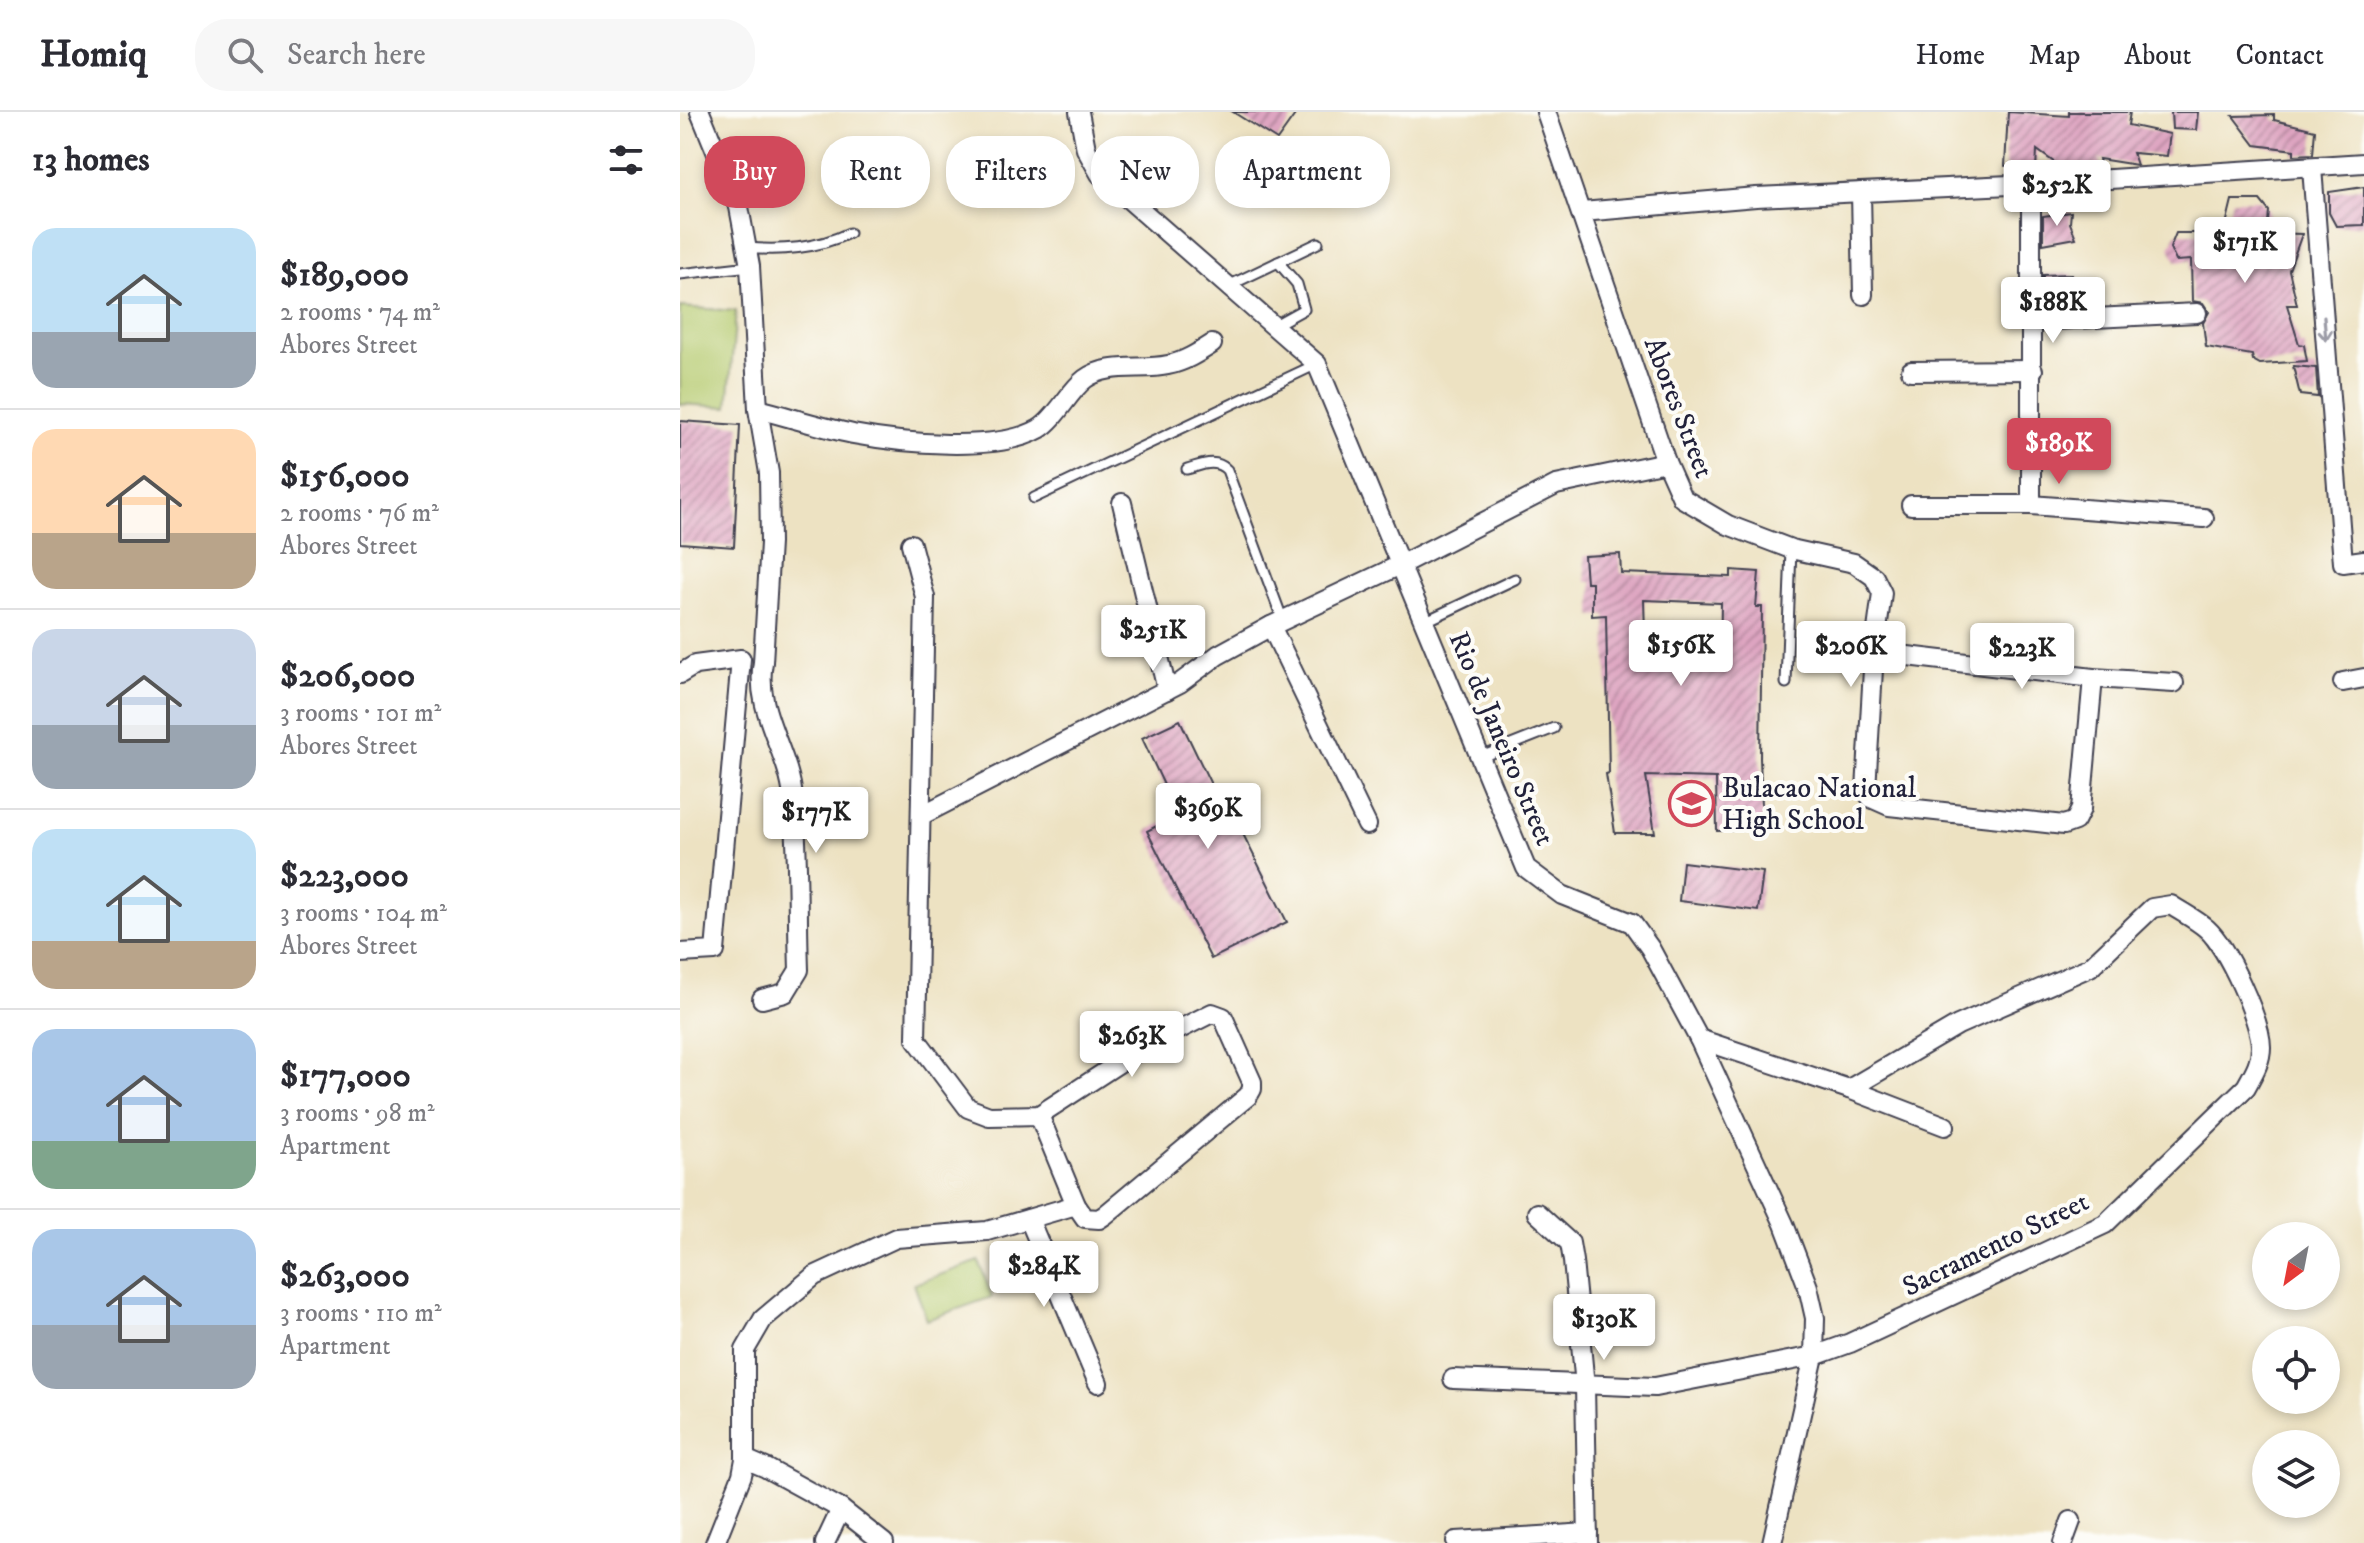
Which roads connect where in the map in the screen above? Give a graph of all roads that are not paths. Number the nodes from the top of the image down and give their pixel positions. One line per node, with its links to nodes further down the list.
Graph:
1 (700, 112): 11 (street)
2 (1079, 112): 14 (street, Rio de Janeiro Street)
3 (1546, 112): 8 (street, Abores Street)
4 (2364, 163): 5 (street)
5 (2312, 168): 6 (street); 33 (street, one-way to 33)
6 (2031, 184): 7 (street); 17 (street)
7 (1861, 192): 8 (street); 15 (street)
8 (1582, 212): 24 (street, Abores Street)
9 (849, 233): 11 (lane)
10 (1318, 243): 12 (lane)
11 (747, 257): 13 (lane); 23 (street)
12 (1278, 262): 14 (lane); 18 (lane)
13 (680, 274)
14 (1228, 286): 18 (street, Rio de Janeiro Street)
15 (1863, 295)
16 (2197, 313): 17 (street)
17 (2032, 321): 21 (street)
18 (1275, 325): 20 (street, Rio de Janeiro Street)
19 (1212, 344): 23 (street)
20 (1317, 364): 26 (lane); 34 (street, Rio de Janeiro Street)
21 (2033, 370): 22 (street); 29 (street)
22 (1911, 371)
23 (758, 409): 51 (street)
24 (1666, 462): 32 (street, Abores Street); 34 (street)
25 (1187, 469): 37 (lane)
26 (1034, 498)
27 (1122, 503): 45 (street)
28 (1911, 505): 29 (street)
29 (2031, 505): 30 (street)
30 (2204, 518)
31 (911, 544): 48 (street)
32 (1791, 549): 38 (street, Abores Street); 43 (lane)
33 (2364, 560)
34 (1400, 565): 36 (street, Rio de Janeiro Street); 37 (street)
35 (1515, 579): 36 (lane)
36 (1424, 622): 47 (street, Rio de Janeiro Street)
37 (1277, 624): 45 (street); 49 (street)
38 (1874, 652): 40 (street); 40 (street, Abores Street)
39 (680, 674): 50 (street)
40 (2093, 678): 44 (street)
41 (2364, 678): 42 (street)
42 (2343, 682)
43 (1786, 683)
44 (2174, 683)
45 (1167, 690): 48 (street)
46 (1554, 728): 47 (lane)
47 (1481, 757): 52 (street, Rio de Janeiro Street)
48 (922, 815): 54 (street)
49 (1367, 825)
50 (680, 953)
51 (762, 999)
52 (1699, 1039): 53 (street); 59 (street, Rio de Janeiro Street)
53 (1849, 1089): 55 (street); 59 (street, Sacramento Street)
54 (1039, 1115): 56 (street); 56 (street)
55 (1945, 1126)
56 (1076, 1205): 58 (street)
57 (1537, 1213): 62 (street)
58 (1029, 1219): 61 (street); 63 (street)
59 (1814, 1356): 62 (street, Sacramento Street); 71 (street, Rio de Janeiro Street)
60 (1453, 1379): 62 (street, Sacramento Street)
61 (1098, 1383)
62 (1585, 1386): 66 (street)
63 (745, 1459): 64 (street); 68 (street)
64 (841, 1509): 69 (street); 70 (street)
65 (2071, 1521): 72 (street)
66 (1588, 1538): 67 (street)
67 (1456, 1541)
68 (715, 1543)
69 (825, 1543)
70 (884, 1543)
71 (1772, 1543)
72 (2063, 1543)

